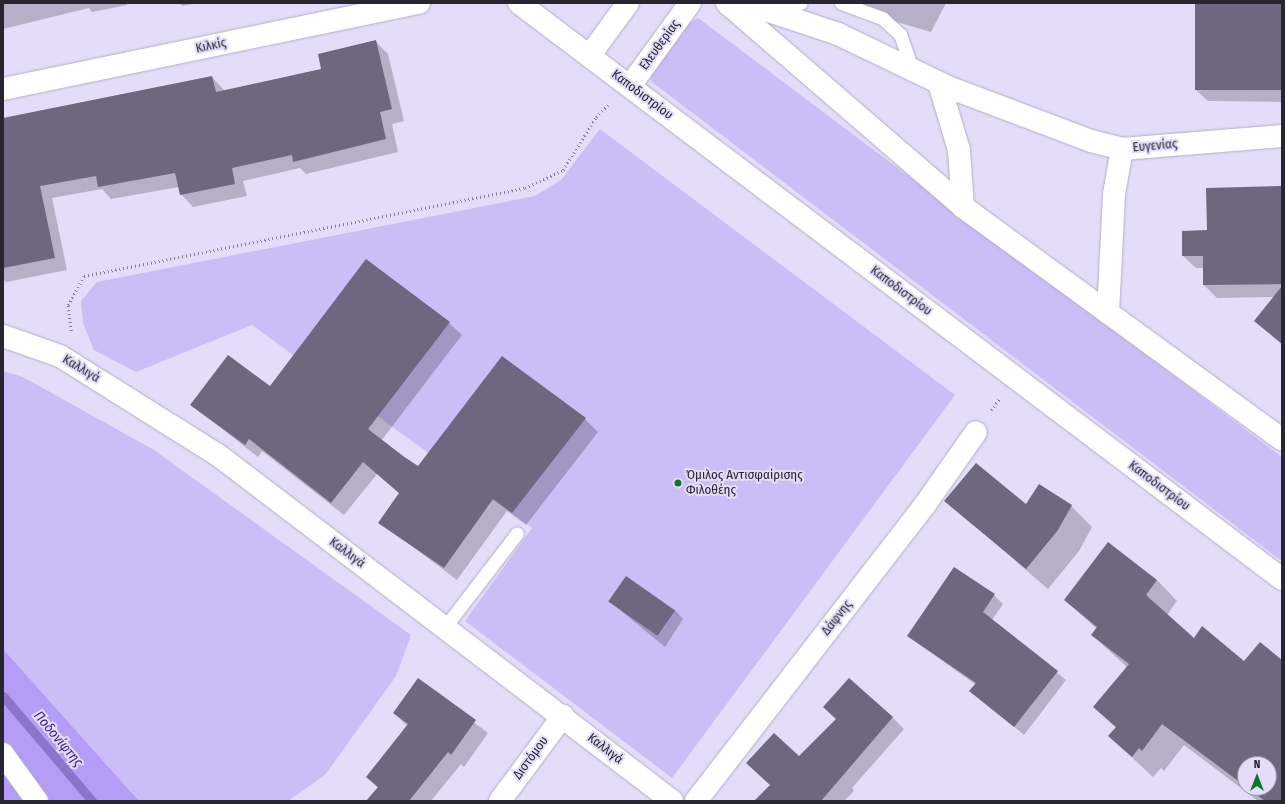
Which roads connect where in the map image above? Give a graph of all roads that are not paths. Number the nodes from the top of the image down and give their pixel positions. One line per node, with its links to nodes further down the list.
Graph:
1 (418, 3): 13 (street, Κιλκίς)
2 (519, 3): 9 (street, Καποδιστρίου)
3 (628, 3): 9 (street)
4 (690, 3): 12 (street, Ελευθερίας)
5 (727, 3): 8 (street); 16 (street)
6 (800, 3): 8 (lane)
7 (841, 3): 10 (lane)
8 (766, 10): 10 (street)
9 (590, 55): 12 (street, Καποδιστρίου)
10 (912, 70): 11 (street)
11 (939, 83): 15 (street); 16 (street)
12 (630, 86): 22 (street, Καποδιστρίου)
13 (3, 89)
14 (1282, 136): 15 (street, Ευγενίας)
15 (1122, 149): 17 (street, Ευγενίας)
16 (963, 207): 17 (street)
17 (1108, 313): 20 (street)
18 (3, 336): 23 (street, Καλλιγά)
19 (976, 432): 29 (street, Δάφνης)
20 (1282, 440)
21 (517, 533): 23 (lane)
22 (1282, 579)
23 (445, 627): 24 (street, Καλλιγά)
24 (563, 716): 27 (street, Διστόμου); 28 (street, Καλλιγά)
25 (3, 754): 26 (street)
26 (37, 801)
27 (500, 801)
28 (672, 801)
29 (696, 801)

